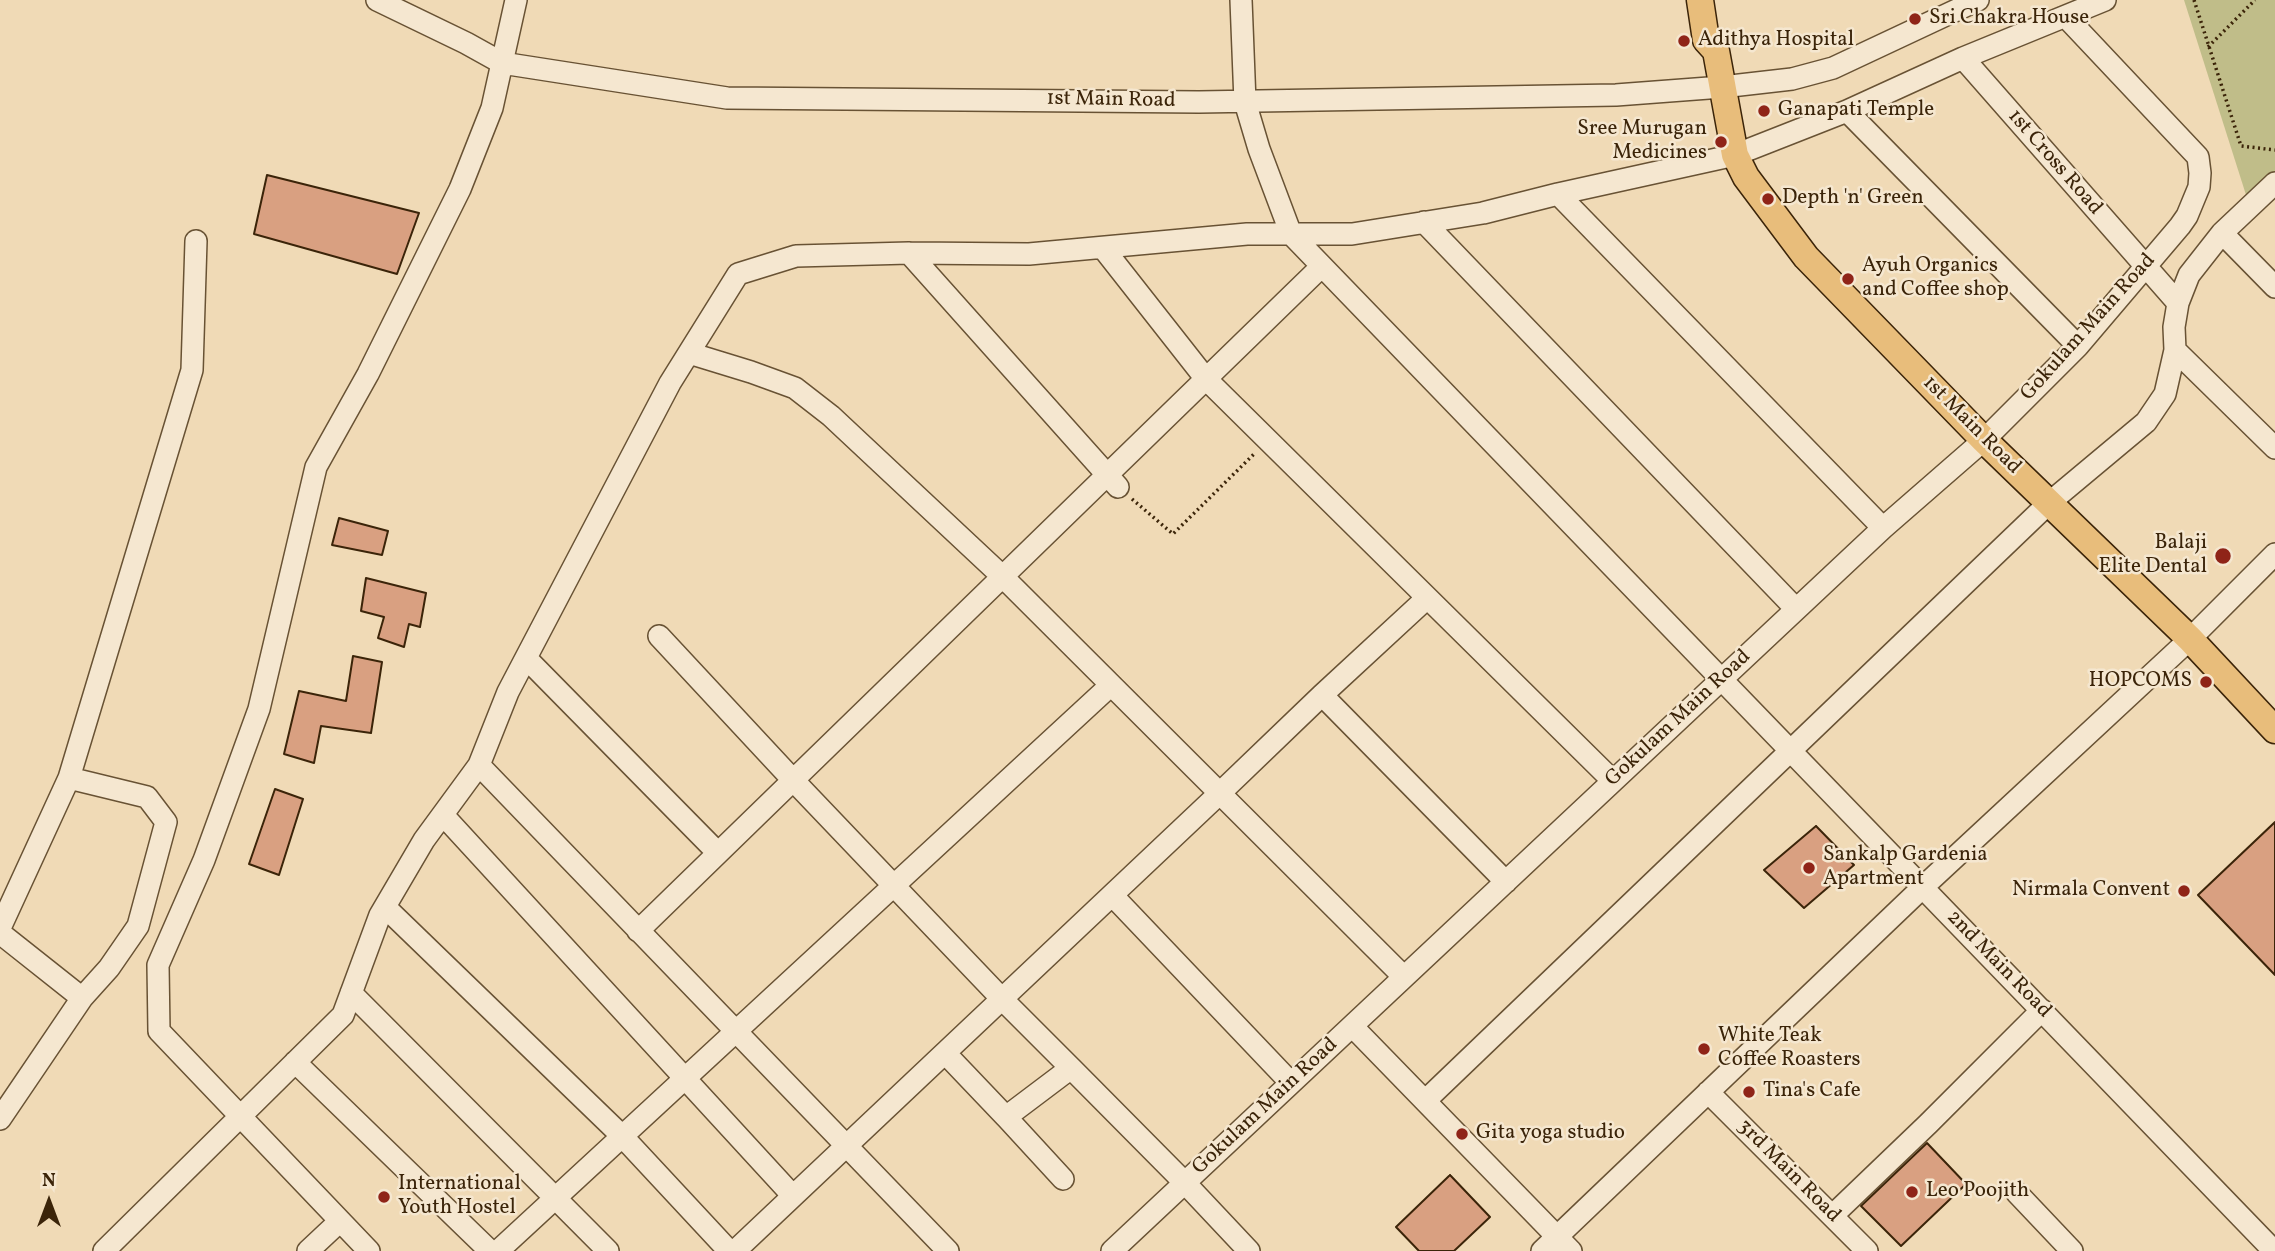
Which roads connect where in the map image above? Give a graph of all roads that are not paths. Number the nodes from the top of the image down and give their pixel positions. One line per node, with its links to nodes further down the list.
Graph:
1 (377, 0): 11 (street)
2 (516, 0): 11 (street)
3 (1241, 0): 13 (street)
4 (1700, 0): 9 (main road, 1st Main Road)
5 (1717, 0): 9 (main road, 1st Main Road)
6 (1978, 0): 12 (street)
7 (2105, 0): 8 (street)
8 (2066, 17): 10 (street); 25 (street, Gokulam Main Road)
9 (1716, 51): 12 (main road, 1st Main Road)
10 (1963, 58): 14 (street); 25 (street, 1st Cross Road)
11 (502, 63): 13 (street, 1st Main Road); 76 (street)
12 (1722, 88): 13 (street, 1st Main Road); 15 (main road, 1st Main Road)
13 (1245, 102): 20 (street)
14 (1847, 111): 15 (street); 27 (street)
15 (1735, 155): 17 (street); 31 (main road, 1st Main Road)
16 (2275, 183): 19 (street)
17 (1558, 194): 18 (street); 35 (street)
18 (1424, 222): 20 (street); 39 (street)
19 (2222, 233): 25 (street); 26 (street)
20 (1290, 234): 22 (street); 24 (street, 2nd Main Road)
21 (196, 240): 49 (street)
22 (1103, 247): 23 (street); 30 (street)
23 (909, 254): 29 (street); 33 (street)
24 (1322, 266): 30 (street); 43 (street, 2nd Main Road)
25 (2160, 284): 27 (street, Gokulam Main Road); 28 (street)
26 (2275, 287)
27 (2078, 346): 31 (street, Gokulam Main Road)
28 (2175, 350): 32 (street); 34 (street)
29 (689, 353): 37 (street); 42 (street)
30 (1206, 379): 33 (street); 38 (street)
31 (1983, 440): 34 (main road, 1st Main Road); 35 (street, Gokulam Main Road)
32 (2275, 448)
33 (1112, 482): 37 (street)
34 (2049, 503): 41 (main road, 1st Main Road); 47 (street)
35 (1883, 528): 39 (street, Gokulam Main Road)
36 (2275, 554): 41 (street)
37 (1003, 577): 44 (street); 50 (street)
38 (1427, 598): 45 (street); 51 (street)
39 (1796, 609): 43 (street, Gokulam Main Road)
40 (659, 636): 50 (street)
41 (2190, 639): 46 (main road, 1st Main Road); 57 (street)
42 (526, 658): 48 (street); 54 (street)
43 (1721, 680): 47 (street, 2nd Main Road); 51 (street, Gokulam Main Road)
44 (1111, 685): 52 (street); 56 (street)
45 (1322, 695): 52 (street); 55 (street)
46 (2275, 730)
47 (1791, 751): 57 (street, 2nd Main Road); 75 (street)
48 (479, 765): 53 (street); 61 (street)
49 (69, 778): 60 (street); 64 (street)
50 (793, 780): 54 (street); 56 (street)
51 (1613, 781): 55 (street, Gokulam Main Road)
52 (1220, 793): 58 (street); 62 (street)
53 (443, 815): 59 (street); 72 (street)
54 (718, 853): 61 (street)
55 (1506, 882): 62 (street, Gokulam Main Road)
56 (893, 884): 65 (street); 68 (street)
57 (1923, 887): 66 (street, 2nd Main Road); 74 (street)
58 (1112, 895): 65 (street); 73 (street)
59 (384, 907): 63 (street); 79 (street)
60 (0, 931): 64 (street)
61 (638, 931): 68 (street)
62 (1404, 977): 67 (street, Gokulam Main Road)
63 (351, 993): 70 (street); 85 (street)
64 (82, 998): 78 (street)
65 (1002, 999): 69 (street); 71 (street)
66 (2042, 1010): 86 (street); 102 (street, 2nd Main Road)
67 (1352, 1026): 73 (street, Gokulam Main Road); 75 (street)
68 (735, 1031): 72 (street); 80 (street)
69 (945, 1053): 77 (street); 80 (street)
70 (295, 1062): 76 (street); 92 (street)
71 (1071, 1068): 77 (street); 82 (street)
72 (685, 1077): 79 (street); 84 (street)
73 (1292, 1083): 82 (street, Gokulam Main Road)
74 (1708, 1092): 86 (street, 3rd Main Road); 88 (street)
75 (1425, 1101): 88 (street)
76 (241, 1116): 87 (street); 89 (street)
77 (1006, 1117): 81 (street)
78 (0, 1119)
79 (622, 1136): 85 (street); 95 (street)
80 (846, 1146): 84 (street); 97 (street)
81 (1063, 1179)
82 (1185, 1183): 98 (street, Gokulam Main Road); 99 (street)
83 (2017, 1193): 101 (street)
84 (793, 1196): 96 (street)
85 (555, 1198): 93 (street); 94 (street)
86 (1832, 1216): 100 (street, 3rd Main Road)
87 (340, 1221): 90 (street); 91 (street)
88 (1557, 1246)
89 (104, 1251)
90 (307, 1251)
91 (369, 1251)
92 (490, 1251)
93 (498, 1251)
94 (608, 1251)
95 (729, 1251)
96 (735, 1251)
97 (948, 1251)
98 (1112, 1251)
99 (1249, 1251)
100 (1867, 1251)
101 (2072, 1251)
102 (2274, 1251)

